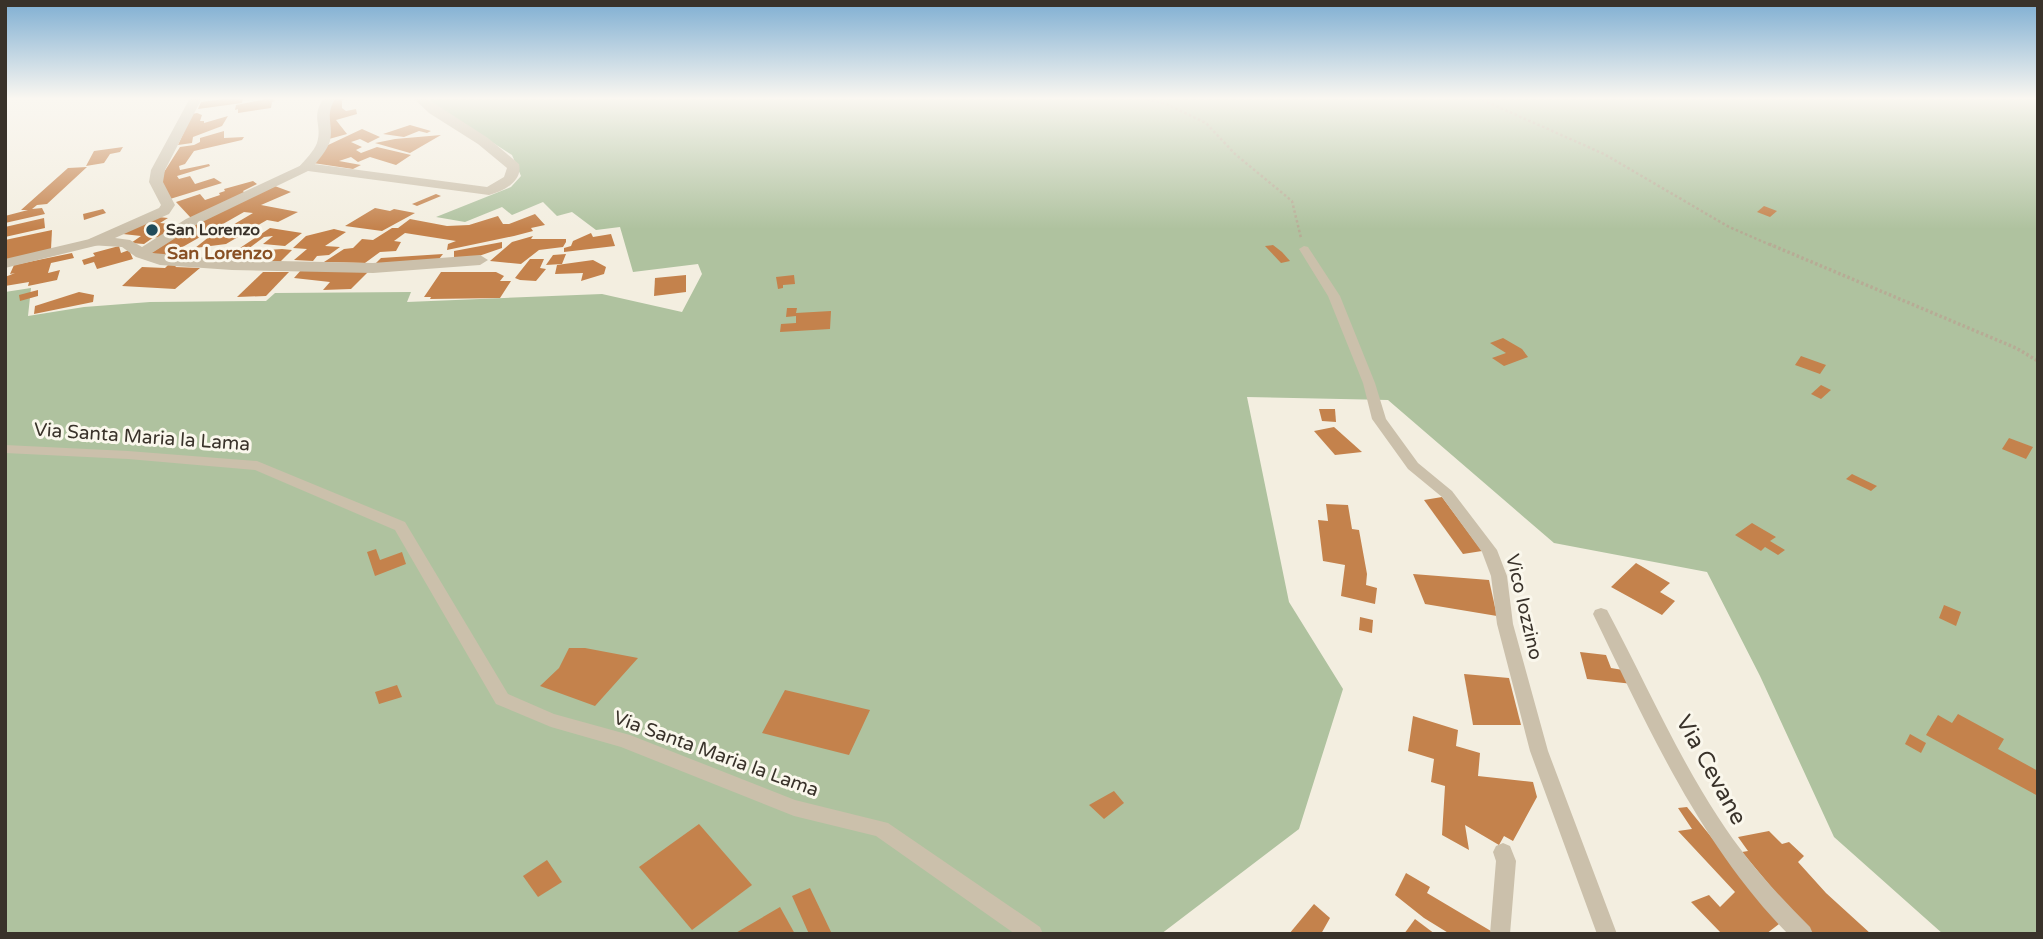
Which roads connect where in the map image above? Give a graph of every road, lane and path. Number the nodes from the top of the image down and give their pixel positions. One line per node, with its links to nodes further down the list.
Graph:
1 (173, 142): 7 (street)
2 (323, 142): 6 (street)
3 (483, 142): 6 (street)
4 (1224, 142): 10 (path)
5 (1577, 142): 14 (path)
6 (306, 167): 8 (street)
7 (164, 211): 8 (street); 9 (street)
8 (187, 225): 11 (street)
9 (94, 242): 11 (street); 13 (street)
10 (1304, 249): 20 (lane, Vico Iozzino)
11 (141, 254): 12 (street)
12 (480, 261)
13 (5, 264)
14 (2038, 361)
15 (5, 449): 18 (lane, Via Santa Maria la Lama)
16 (1601, 614): 21 (lane, Via Cevane)
17 (1503, 852): 19 (lane)
18 (1033, 934)
19 (1500, 934)
20 (1607, 934)
21 (1803, 934)

